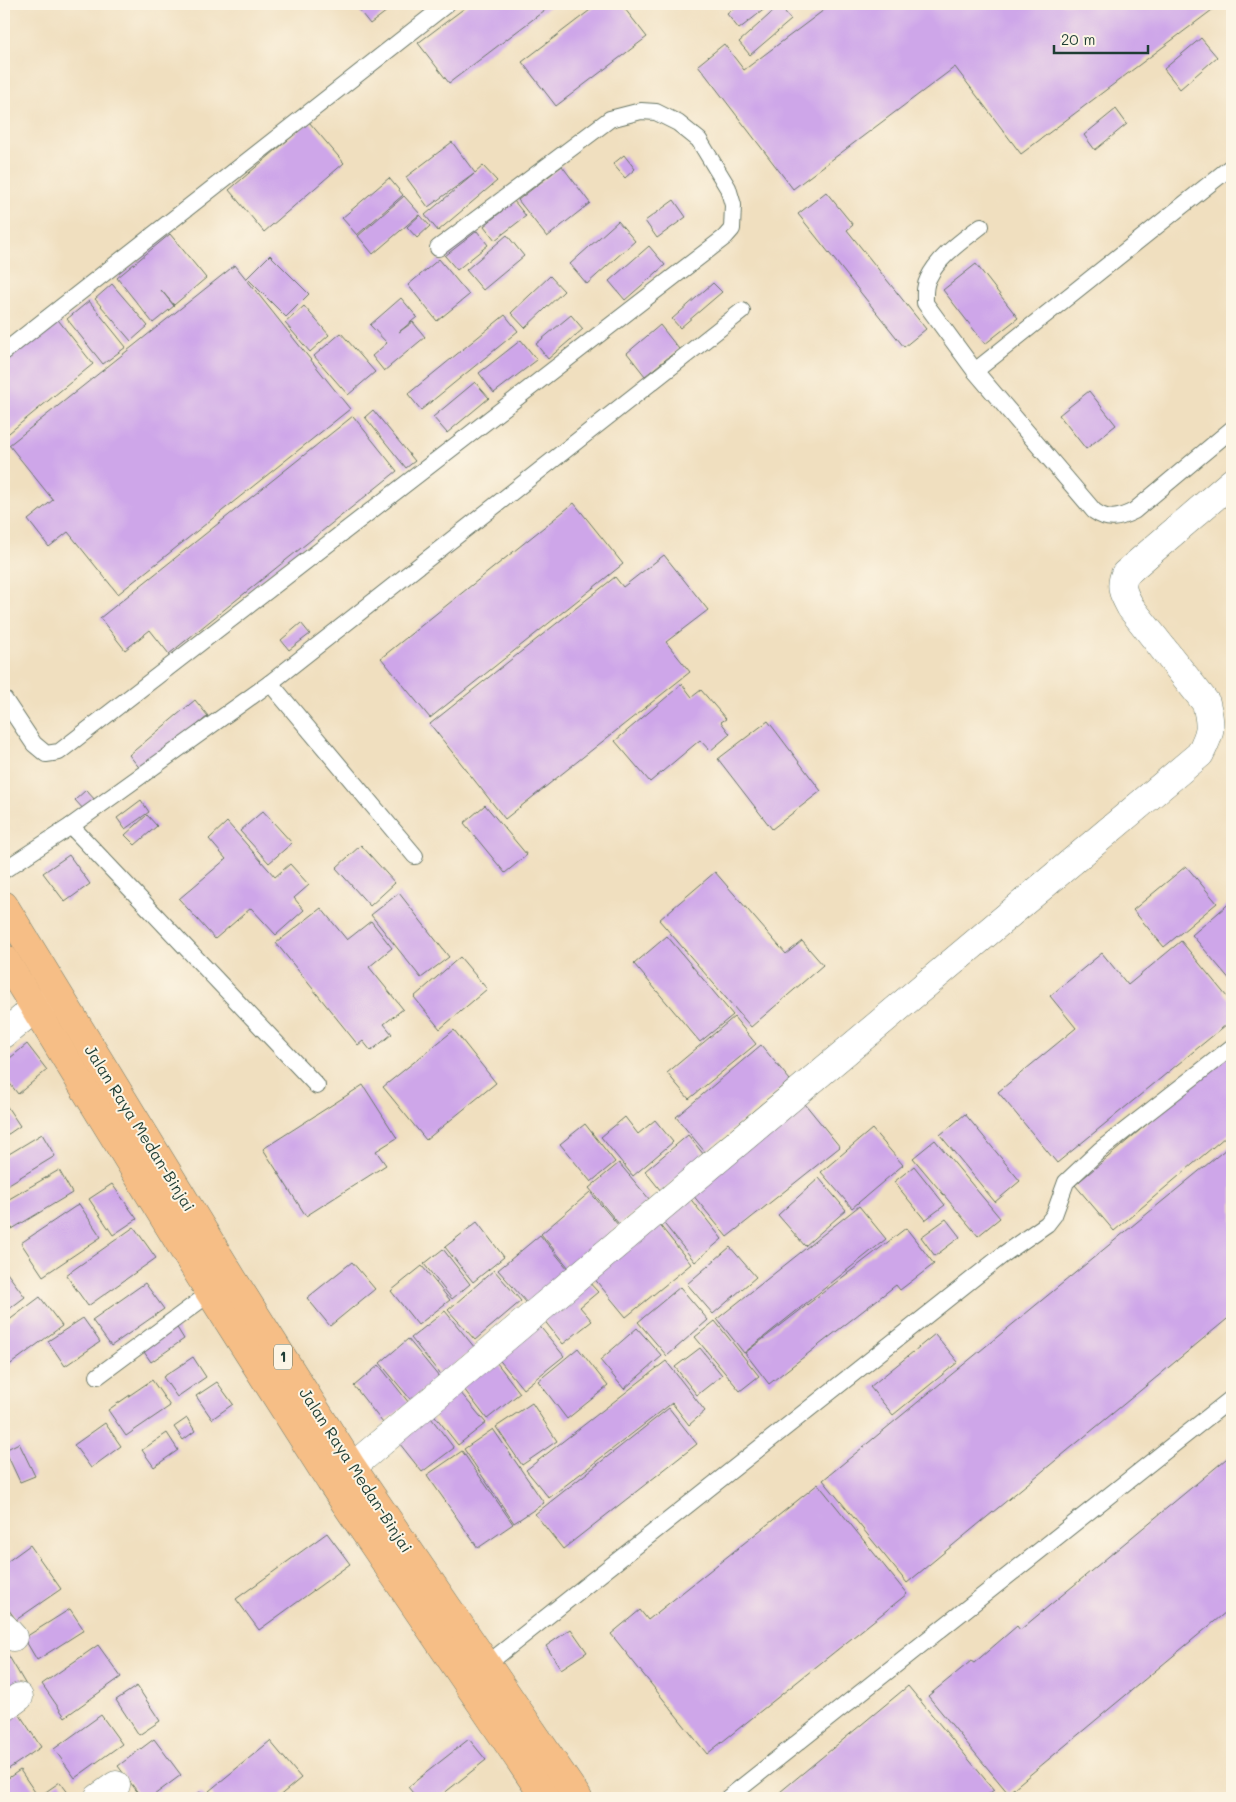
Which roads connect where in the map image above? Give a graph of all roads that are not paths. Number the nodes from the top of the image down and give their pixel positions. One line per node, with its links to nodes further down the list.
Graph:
1 (447, 4): 6 (lane)
2 (1232, 166): 7 (lane)
3 (981, 226): 7 (lane)
4 (438, 248): 11 (lane)
5 (742, 311): 10 (lane)
6 (4, 352)
7 (975, 371): 8 (lane)
8 (1232, 428)
9 (1232, 482): 25 (street)
10 (270, 683): 12 (lane); 13 (lane)
11 (4, 699)
12 (71, 826): 14 (lane); 21 (lane)
13 (415, 856)
14 (4, 870)
15 (4, 905): 17 (highway, Jalan Raya Medan-Binjai / 1)
16 (4, 958): 18 (highway, Jalan Raya Medan-Binjai / 1)
17 (58, 995): 18 (street); 25 (highway, Jalan Raya Medan-Binjai / 1)
18 (34, 1009): 19 (street); 22 (highway, Jalan Raya Medan-Binjai / 1)
19 (4, 1034)
20 (1232, 1047): 26 (lane)
21 (317, 1086)
22 (210, 1294): 23 (lane); 27 (highway, Jalan Raya Medan-Binjai / 1)
23 (98, 1376)
24 (1232, 1398): 29 (lane)
25 (352, 1467): 26 (highway, Jalan Raya Medan-Binjai / 1)
26 (486, 1665): 28 (highway, Jalan Raya Medan-Binjai / 1)
27 (545, 1798)
28 (578, 1798)
29 (728, 1798)

